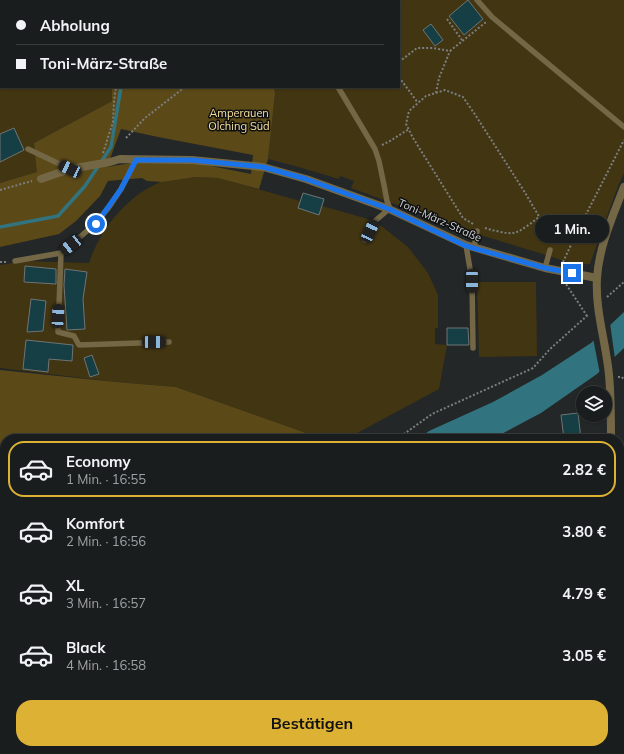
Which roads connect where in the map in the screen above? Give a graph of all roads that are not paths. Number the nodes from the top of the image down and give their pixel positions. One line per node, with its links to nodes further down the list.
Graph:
1 (477, 0): 3 (lane)
2 (339, 88): 9 (lane)
3 (624, 128)
4 (28, 149): 6 (lane)
5 (136, 160): 6 (street, Toni-März-Straße); 9 (street, Toni-März-Straße); 17 (lane)
6 (70, 169): 7 (street, Toni-März-Straße)
7 (41, 178)
8 (624, 187): 11 (street)
9 (389, 209): 13 (lane); 14 (street, Toni-März-Straße)
10 (624, 210): 11 (street)
11 (614, 211): 20 (street)
12 (477, 228): 15 (lane)
13 (365, 240)
14 (466, 246): 15 (street, Toni-März-Straße); 22 (lane)
15 (474, 248): 19 (street, Toni-März-Straße)
16 (550, 250): 19 (lane)
17 (61, 253): 18 (lane); 21 (lane)
18 (15, 261)
19 (545, 268): 20 (street, Toni-März-Straße)
20 (597, 278): 23 (street)
21 (169, 342)
22 (473, 348)
23 (611, 434)

